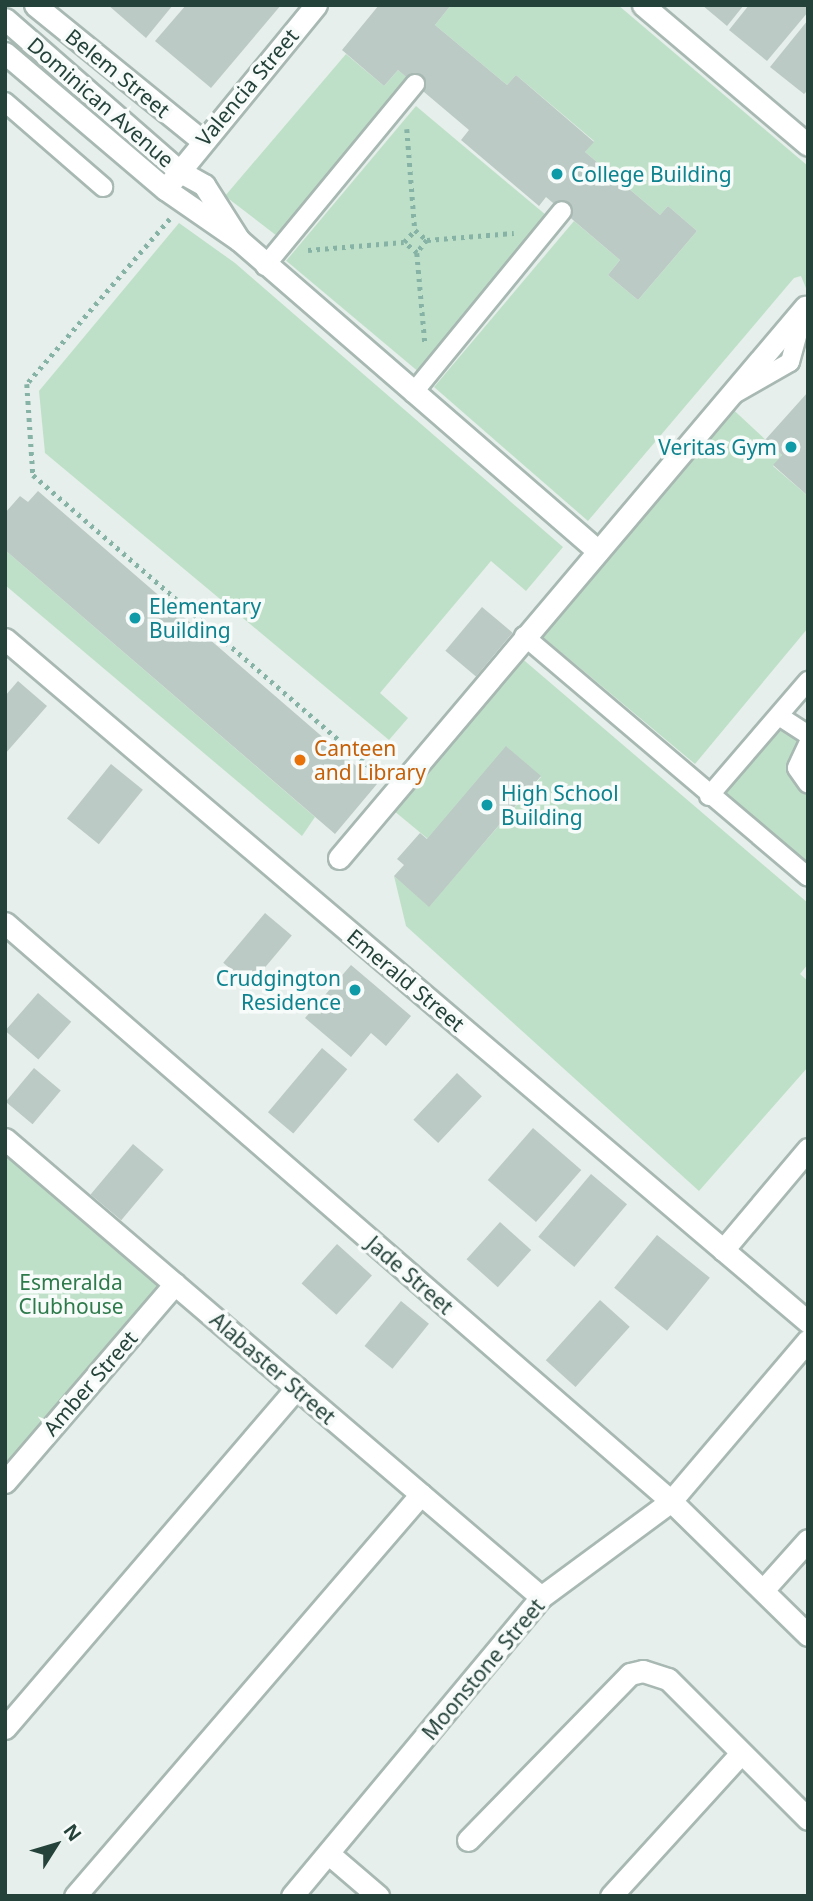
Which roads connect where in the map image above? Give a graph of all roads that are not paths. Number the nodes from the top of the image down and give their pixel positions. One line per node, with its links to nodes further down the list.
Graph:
1 (316, 5): 8 (street, Valencia Street)
2 (643, 5): 9 (street)
3 (38, 6): 8 (street, Belem Street)
4 (5, 19): 10 (street, Dominican Avenue)
5 (5, 53): 12 (street, Dominican Avenue)
6 (410, 90): 15 (lane)
7 (5, 102): 11 (lane)
8 (201, 140): 10 (street, Valencia Street)
9 (808, 145)
10 (179, 171): 12 (street, Dominican Avenue); 14 (street)
11 (103, 187)
12 (166, 198): 14 (street)
13 (562, 211): 17 (lane)
14 (239, 240): 15 (street)
15 (271, 259): 17 (street)
16 (805, 307): 18 (street)
17 (413, 393): 18 (street)
18 (598, 551): 19 (street)
19 (524, 636): 26 (lane); 27 (street)
20 (5, 639): 32 (street, Emerald Street)
21 (808, 681): 22 (lane)
22 (779, 716): 23 (lane); 26 (lane)
23 (808, 735)
24 (808, 744): 25 (lane)
25 (808, 785)
26 (709, 796): 28 (lane)
27 (339, 858)
28 (808, 877)
29 (5, 923): 39 (street, Jade Street)
30 (6, 1140): 33 (street, Alabaster Street)
31 (808, 1149): 32 (street)
32 (723, 1250): 34 (street, Emerald Street)
33 (175, 1284): 36 (street, Alabaster Street); 37 (street, Amber Street)
34 (808, 1322)
35 (808, 1340): 39 (street, Moonstone Street)
36 (296, 1388): 38 (street, Alabaster Street); 44 (street)
37 (5, 1482)
38 (421, 1494): 42 (street, Alabaster Street); 49 (street)
39 (671, 1501): 41 (street, Jade Street); 42 (street, Moonstone Street)
40 (808, 1540): 41 (street)
41 (764, 1589): 43 (street, Jade Street)
42 (541, 1597): 48 (street, Moonstone Street)
43 (808, 1635)
44 (5, 1728)
45 (740, 1754): 46 (street); 47 (street); 52 (street)
46 (808, 1819)
47 (468, 1840)
48 (329, 1854): 50 (street, Moonstone Street); 51 (street)
49 (75, 1896)
50 (292, 1896)
51 (378, 1896)
52 (611, 1896)

